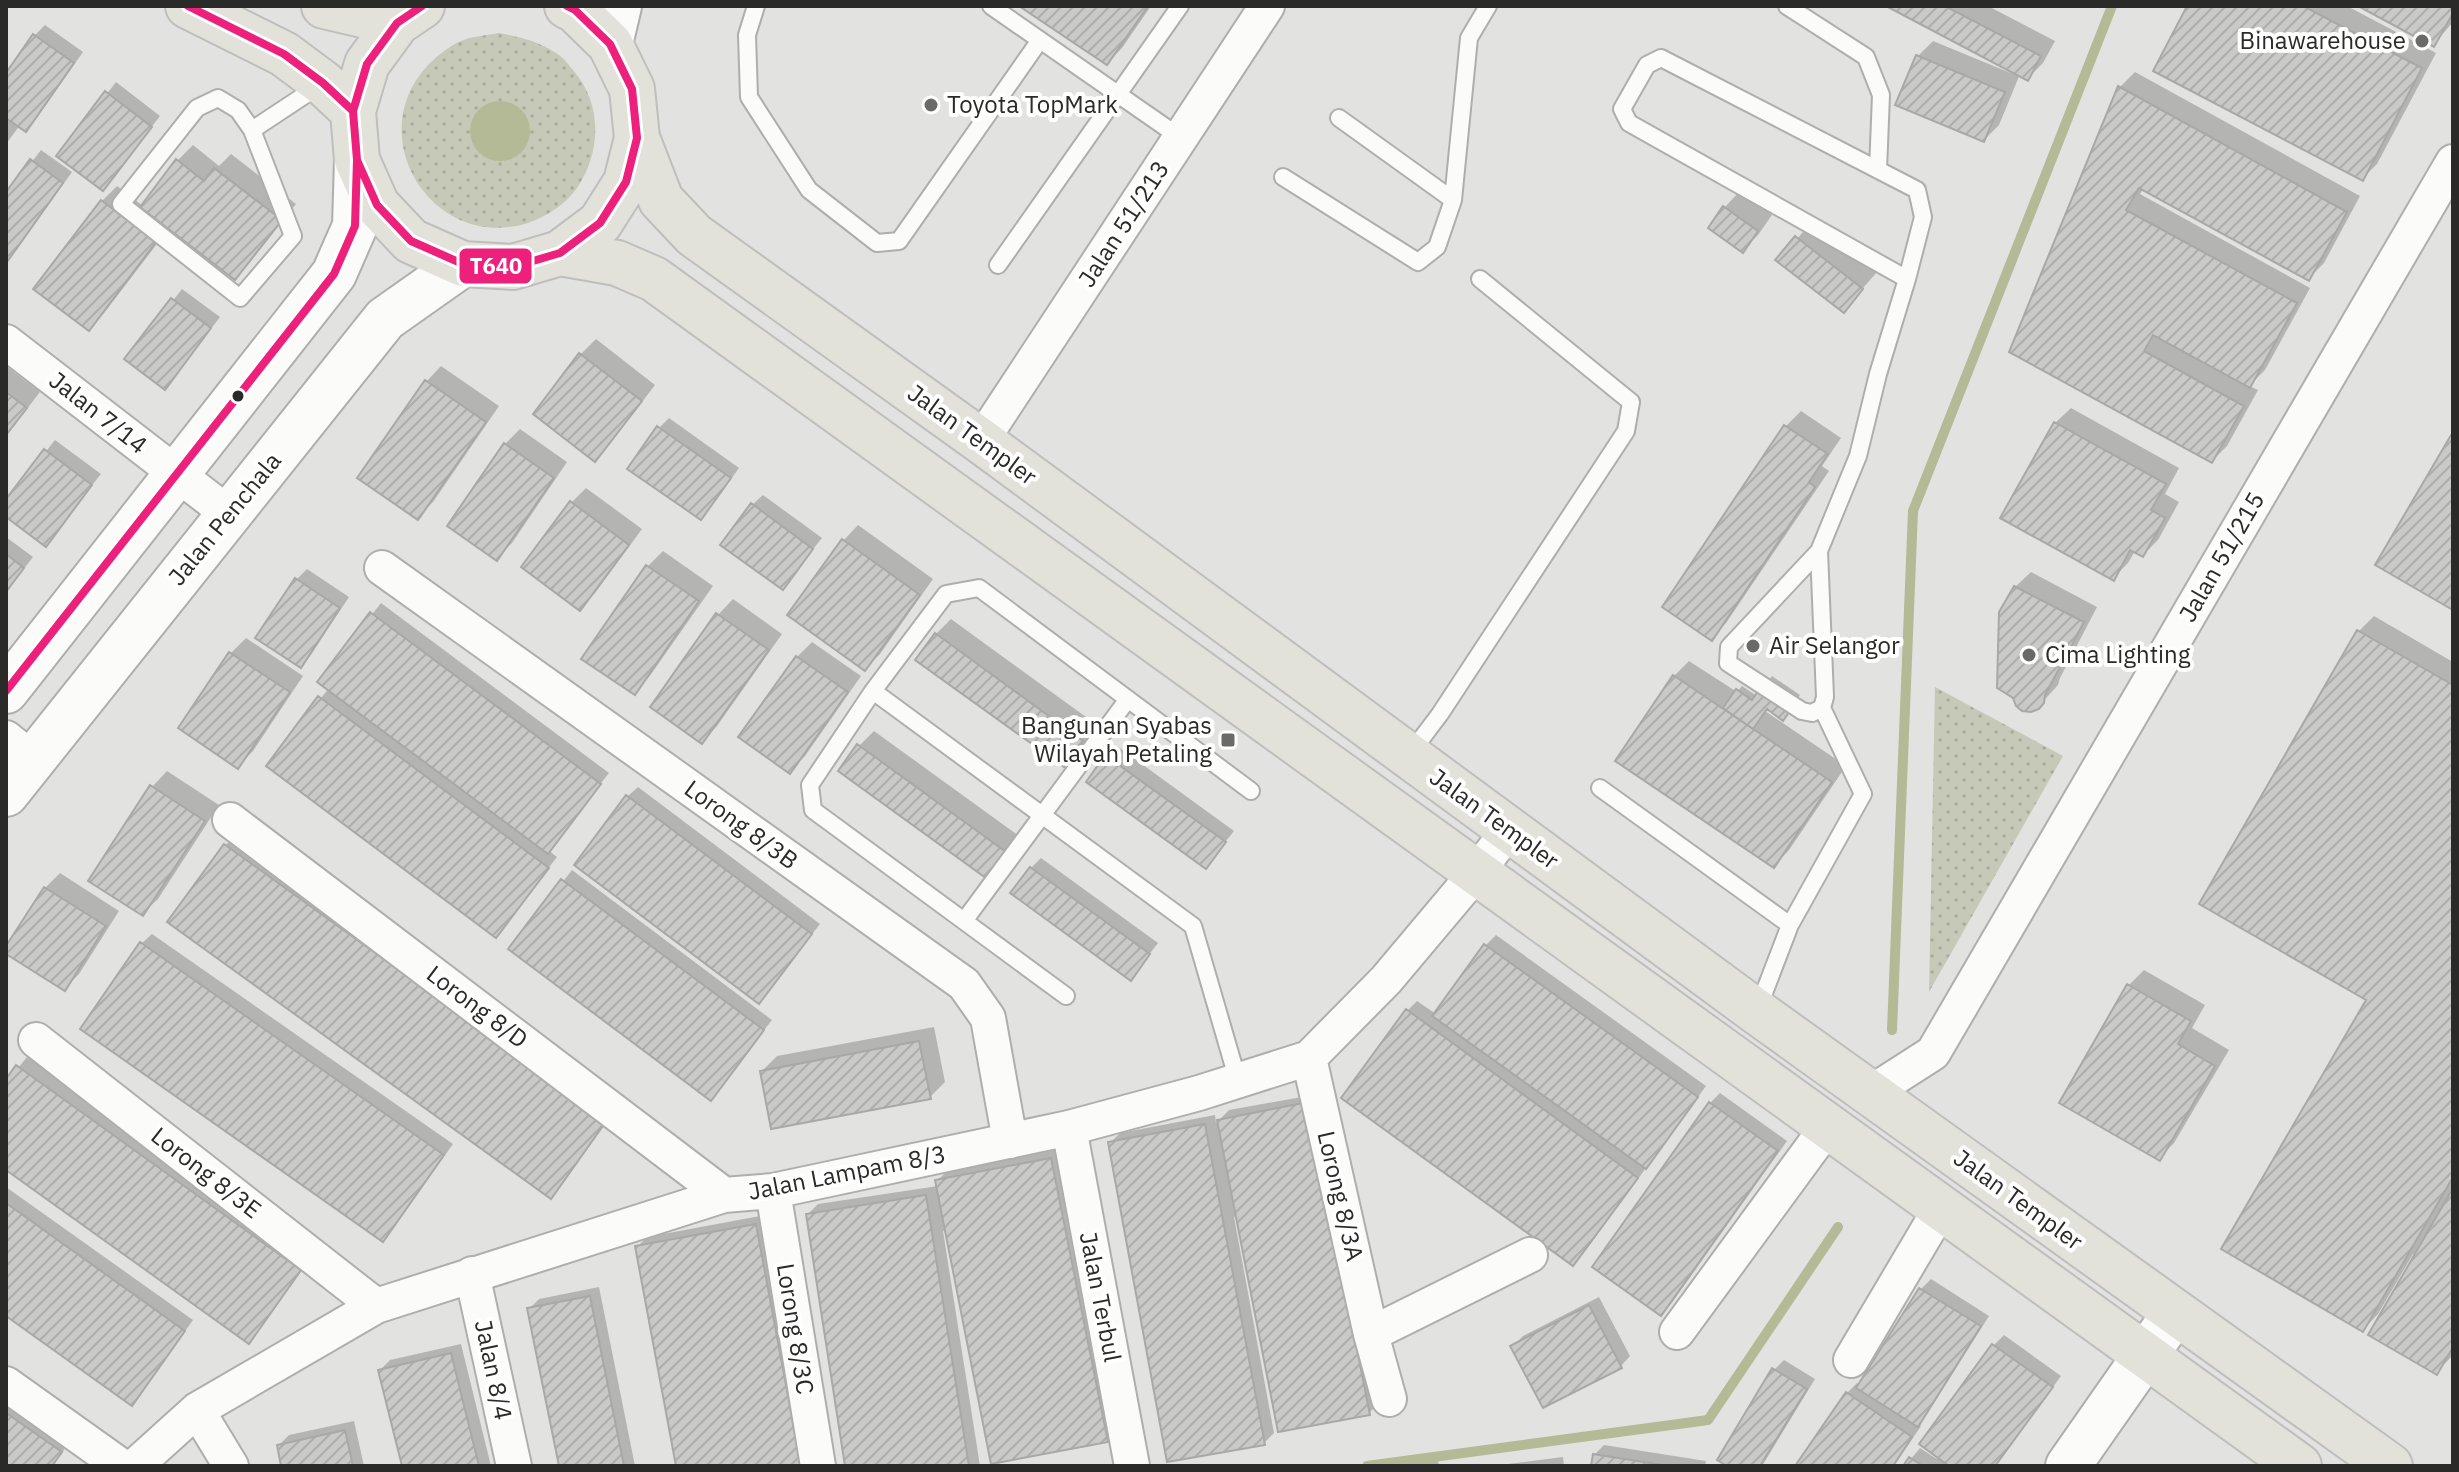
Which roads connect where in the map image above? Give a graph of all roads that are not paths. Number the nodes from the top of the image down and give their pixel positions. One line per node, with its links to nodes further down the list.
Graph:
1 (188, 6): 14 (main road)
2 (324, 6): 10 (main road)
3 (567, 6): 11 (main road)
4 (756, 6): 12 (lane)
5 (991, 6): 12 (lane)
6 (1180, 6): 13 (lane)
7 (1267, 6): 18 (street, Jalan 51/213)
8 (1488, 6): 23 (lane)
9 (1787, 6): 21 (lane)
10 (410, 14): 14 (main road)
11 (615, 25): 17 (main road)
12 (1040, 40): 13 (lane)
13 (1118, 95): 18 (lane); 26 (lane)
14 (338, 97): 16 (lane); 19 (main road)
15 (1339, 118): 23 (lane)
16 (252, 130): 16 (lane)
17 (637, 138): 24 (main road); 30 (main road, Jalan Templer)
18 (1181, 138): 30 (street, Jalan 51/213)
19 (357, 160): 25 (main road); 31 (main road)
20 (2453, 162): 55 (street, Jalan 51/215)
21 (1878, 170): 28 (lane); 28 (lane)
22 (1283, 177): 23 (lane)
23 (1453, 200)
24 (560, 253): 25 (main road); 47 (main road)
25 (463, 264): 32 (main road, Jalan Penchala)
26 (998, 265)
27 (1480, 279): 40 (lane)
28 (1907, 279): 33 (lane)
29 (6, 342): 31 (street, Jalan 7/14)
30 (981, 441): 40 (main road, Jalan Templer)
31 (177, 474): 32 (street, Jalan 7/14); 35 (main road)
32 (229, 514): 39 (main road, Jalan Penchala)
33 (1819, 551): 38 (lane); 38 (lane)
34 (382, 568): 58 (street, Lorong 8/3B)
35 (6, 691)
36 (873, 691): 37 (lane); 44 (lane); 48 (lane)
37 (1128, 699): 42 (lane); 44 (lane)
38 (1822, 708): 49 (lane)
39 (20, 749): 43 (main road, Jalan Penchala)
40 (1408, 756): 46 (main road, Jalan Templer)
41 (1600, 788): 49 (lane)
42 (1251, 791)
43 (6, 794)
44 (1042, 815): 48 (lane); 54 (lane)
45 (230, 820): 60 (street, Lorong 8/D)
46 (1509, 830): 47 (street, Jalan Lampam 8/3); 51 (main road, Jalan Templer)
47 (1476, 873): 53 (street, Jalan Lampam 8/3); 56 (main road)
48 (964, 921): 50 (lane)
49 (1790, 925): 51 (lane)
50 (1066, 996)
51 (1757, 1012): 55 (main road, Jalan Templer)
52 (36, 1040): 64 (street, Lorong 8/3E)
53 (1309, 1058): 54 (street, Jalan Lampam 8/3); 67 (street, Lorong 8/3A)
54 (1238, 1081): 57 (street, Jalan Lampam 8/3)
55 (1869, 1094): 65 (main road, Jalan Templer)
56 (1828, 1126): 61 (main road); 66 (street)
57 (1069, 1128): 58 (street, Jalan Lampam 8/3); 79 (street, Jalan Terbul)
58 (1010, 1141): 59 (street, Jalan Lampam 8/3)
59 (773, 1191): 60 (street, Jalan Lampam 8/3); 78 (street, Lorong 8/3C)
60 (724, 1195): 63 (street, Jalan Lampam 8/3)
61 (1941, 1208): 68 (main road); 69 (street)
62 (1530, 1255): 67 (street)
63 (472, 1274): 64 (street, Jalan Lampam 8/3); 77 (street, Jalan 8/4)
64 (376, 1306): 72 (street, Jalan Lampam 8/3)
65 (2175, 1313): 68 (main road); 81 (main road, Jalan Templer)
66 (1677, 1332)
67 (1371, 1334): 71 (street, Lorong 8/3A)
68 (2145, 1355): 73 (main road); 80 (main road)
69 (1851, 1360)
70 (6, 1384): 74 (street)
71 (1389, 1399)
72 (197, 1410): 75 (street, Jalan Lampam 8/3); 76 (street)
73 (2283, 1462)
74 (121, 1466)
75 (135, 1466)
76 (231, 1466)
77 (514, 1466)
78 (818, 1466)
79 (1132, 1466)
80 (2068, 1466)
81 (2390, 1466)

